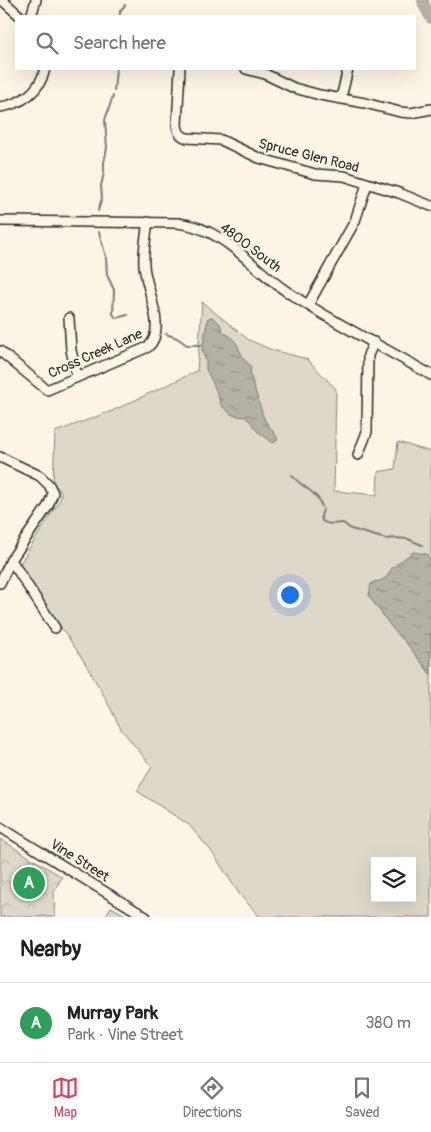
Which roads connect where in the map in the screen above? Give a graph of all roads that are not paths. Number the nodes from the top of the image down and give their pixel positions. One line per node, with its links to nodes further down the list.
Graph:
1 (2, 0): 3 (street)
2 (36, 0): 4 (street)
3 (19, 15)
4 (31, 15)
5 (45, 70): 10 (street)
6 (180, 70): 12 (street, Spruce Glen Road)
7 (250, 70): 9 (street)
8 (348, 70): 9 (street)
9 (341, 98): 11 (street)
10 (0, 107)
11 (431, 108)
12 (367, 184): 13 (street, Spruce Glen Road); 16 (street)
13 (431, 206)
14 (0, 220): 15 (street, 4800 South)
15 (148, 222): 16 (street, 4800 South); 21 (street, Cross Creek Lane)
16 (308, 305): 18 (street, 4800 South)
17 (69, 318): 21 (street)
18 (374, 342): 20 (street, 4800 South); 22 (street)
19 (0, 351): 21 (street, Cross Creek Lane)
20 (431, 375)
21 (77, 377)
22 (358, 455)
23 (0, 457): 24 (street)
24 (11, 560): 25 (street); 26 (street)
25 (0, 583)
26 (55, 628)
27 (0, 827): 28 (street, Vine Street)
28 (146, 917)

